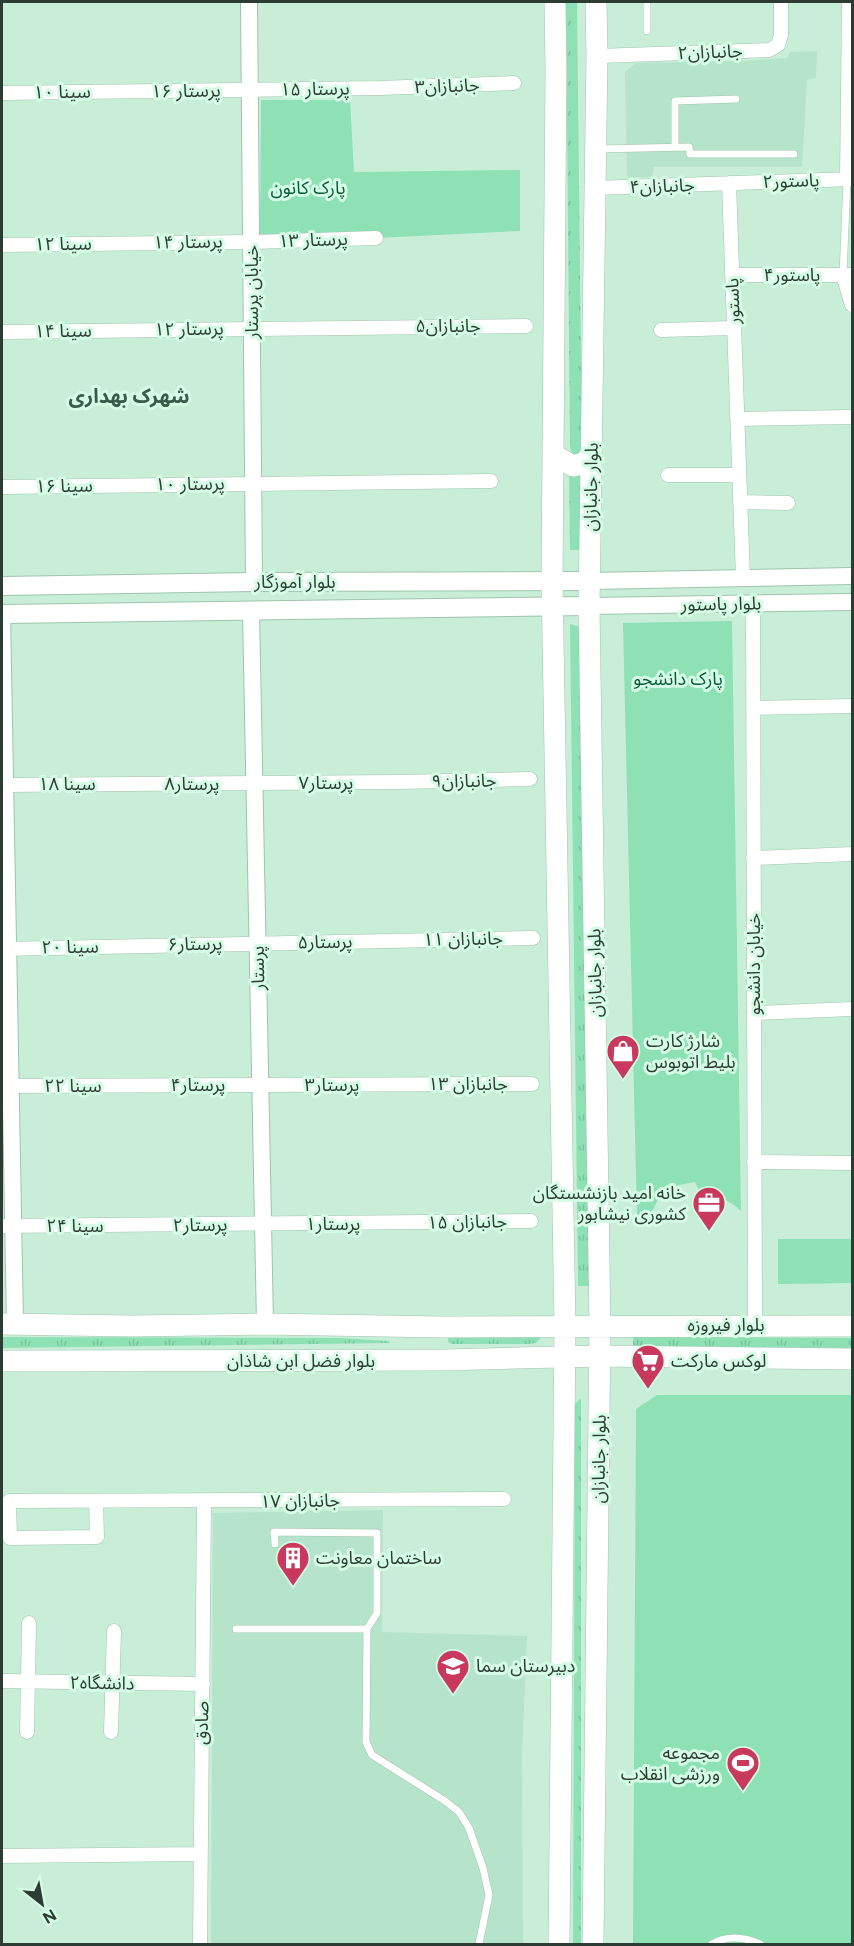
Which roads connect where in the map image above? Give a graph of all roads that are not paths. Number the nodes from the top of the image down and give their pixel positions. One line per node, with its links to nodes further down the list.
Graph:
1 (249, 2): 11 (street, خیابان پرستار)
2 (555, 2): 37 (main road, بلوار جانبازان)
3 (596, 2): 8 (main road, بلوار جانبازان)
4 (647, 2): 7 (lane)
5 (781, 2): 8 (street, جانبازان۲)
6 (849, 2): 18 (street)
7 (648, 31)
8 (597, 56): 16 (main road, بلوار جانبازان)
9 (514, 83): 10 (street, جانبازان۳)
10 (380, 88): 11 (street, پرستار ۱۵)
11 (250, 90): 12 (street, پرستار ۱۶); 22 (street, خیابان پرستار)
12 (123, 91): 13 (street, سینا ۱۰)
13 (2, 93)
14 (736, 99): 15 (lane)
15 (675, 147): 16 (lane); 17 (lane)
16 (595, 149): 20 (main road, بلوار جانبازان)
17 (794, 154)
18 (850, 179): 19 (street, پاستور۲); 26 (lane)
19 (729, 183): 20 (street, جانبازان۴); 25 (street, پاستور)
20 (594, 188): 36 (main road, بلوار جانبازان)
21 (376, 238): 22 (street, پرستار ۱۳)
22 (251, 242): 23 (street, پرستار ۱۴); 29 (street, خیابان پرستار)
23 (124, 243): 24 (street, سینا ۱۲)
24 (2, 245)
25 (732, 275): 26 (street, پاستور۴); 30 (street, پاستور)
26 (848, 275): 27 (street)
27 (852, 305)
28 (526, 326): 29 (street, جانبازان۵)
29 (252, 328): 31 (street, پرستار ۱۲); 41 (street, خیابان پرستار)
30 (734, 328): 32 (street); 35 (street, پاستور)
31 (125, 330): 33 (street, سینا ۱۴)
32 (661, 330)
33 (2, 332)
34 (852, 417): 35 (street)
35 (737, 419): 38 (street, پاستور)
36 (591, 455): 37 (main road); 49 (main road, بلوار جانبازان)
37 (554, 456): 48 (main road, بلوار جانبازان)
38 (739, 475): 39 (street); 44 (street, پاستور)
39 (668, 476)
40 (491, 481): 41 (street, پرستار ۱۰)
41 (254, 483): 42 (street, پرستار ۱۰); 50 (street, خیابان پرستار)
42 (126, 485): 43 (street, سینا ۱۶)
43 (2, 487)
44 (740, 502): 45 (street); 47 (street, پاستور)
45 (788, 503)
46 (852, 576): 47 (street, بلوار پاستور)
47 (743, 578): 49 (street, بلوار پاستور)
48 (552, 581): 49 (main road, بلوار آموزگار); 50 (main road, بلوار آموزگار); 54 (main road, بلوار جانبازان)
49 (589, 581): 55 (main road, بلوار جانبازان)
50 (254, 582): 51 (main road, بلوار آموزگار)
51 (2, 586)
52 (852, 602): 53 (street, بلوار پاستور)
53 (753, 604): 55 (street, بلوار پاستور); 60 (street, خیابان دانشجو)
54 (553, 606): 55 (main road, بلوار آموزگار); 56 (main road, بلوار آموزگار); 91 (main road, بلوار جانبازان)
55 (589, 606): 94 (main road, بلوار جانبازان)
56 (251, 611): 57 (main road, بلوار آموزگار); 62 (street, پرستار)
57 (2, 614): 58 (street)
58 (2, 702): 64 (street)
59 (852, 706): 60 (street)
60 (753, 708): 68 (street, خیابان دانشجو)
61 (530, 779): 63 (street, جانبازان۹)
62 (254, 783): 63 (street, پرستار۷); 65 (street, پرستار۸); 71 (street, پرستار)
63 (398, 783)
64 (5, 784): 65 (street, سینا ۱۸); 66 (street)
65 (130, 784)
66 (4, 821): 73 (street)
67 (852, 854): 68 (street)
68 (753, 858): 75 (street, خیابان دانشجو)
69 (532, 938): 70 (street, جانبازان ۱۱)
70 (393, 940): 71 (street, پرستار۵)
71 (257, 943): 72 (street, پرستار۶); 79 (street, پرستار)
72 (132, 946): 73 (street, سینا ۲۰)
73 (5, 949): 80 (street)
74 (852, 1010): 75 (street)
75 (754, 1013): 81 (street, خیابان دانشجو)
76 (404, 1084): 77 (street, جانبازان ۱۳); 79 (street, پرستار۳)
77 (532, 1084)
78 (135, 1085): 79 (street, پرستار۴); 80 (street, سینا ۲۲)
79 (260, 1085): 85 (street, پرستار)
80 (6, 1086): 87 (street)
81 (754, 1162): 82 (street); 90 (street, خیابان دانشجو)
82 (852, 1163)
83 (531, 1221): 84 (street, جانبازان ۱۵)
84 (403, 1223): 85 (street, پرستار۱)
85 (263, 1224): 86 (street, پرستار۲); 89 (street, پرستار)
86 (138, 1225): 87 (street, سینا ۲۴)
87 (7, 1226): 88 (street)
88 (8, 1324): 89 (main road, بلوار فضل ابن شاذان)
89 (265, 1324): 93 (main road, بلوار فضل ابن شاذان)
90 (755, 1325): 92 (main road, بلوار فیروزه); 94 (main road, بلوار فیروزه)
91 (565, 1326): 93 (main road, بلوار فضل ابن شاذان); 94 (main road, بلوار فضل ابن شاذان); 95 (main road, بلوار جانبازان)
92 (852, 1326)
93 (443, 1327): 98 (main road)
94 (600, 1327): 96 (main road, بلوار جانبازان)
95 (565, 1356): 96 (main road, بلوار فضل ابن شاذان); 98 (main road, بلوار فضل ابن شاذان); 119 (main road, بلوار جانبازان)
96 (600, 1356): 97 (main road, بلوار فیروزه); 120 (main road, بلوار جانبازان)
97 (852, 1359)
98 (444, 1360): 99 (main road, بلوار فضل ابن شاذان)
99 (2, 1361)
100 (504, 1499): 102 (street, جانبازان ۱۷)
101 (96, 1501): 102 (street, جانبازان ۱۷); 103 (street, جانبازان ۱۷); 103 (street, جانبازان ۱۷)
102 (204, 1502): 112 (street, صادق)
103 (6, 1517)
104 (275, 1544): 107 (lane)
105 (29, 1623): 110 (street)
106 (237, 1629): 107 (lane)
107 (367, 1629): 118 (lane)
108 (114, 1631): 111 (street)
109 (2, 1681): 110 (street, دانشگاه۲)
110 (28, 1681): 111 (street, دانشگاه۲); 113 (street)
111 (114, 1683): 112 (street, دانشگاه۲); 114 (street)
112 (203, 1684): 115 (street, صادق)
113 (27, 1732)
114 (111, 1732)
115 (201, 1854): 116 (street); 117 (street, صادق)
116 (2, 1856)
117 (200, 1944)
118 (479, 1944)
119 (559, 1944)
120 (593, 1944)
121 (712, 1944): 122 (lane)
122 (760, 1944)

